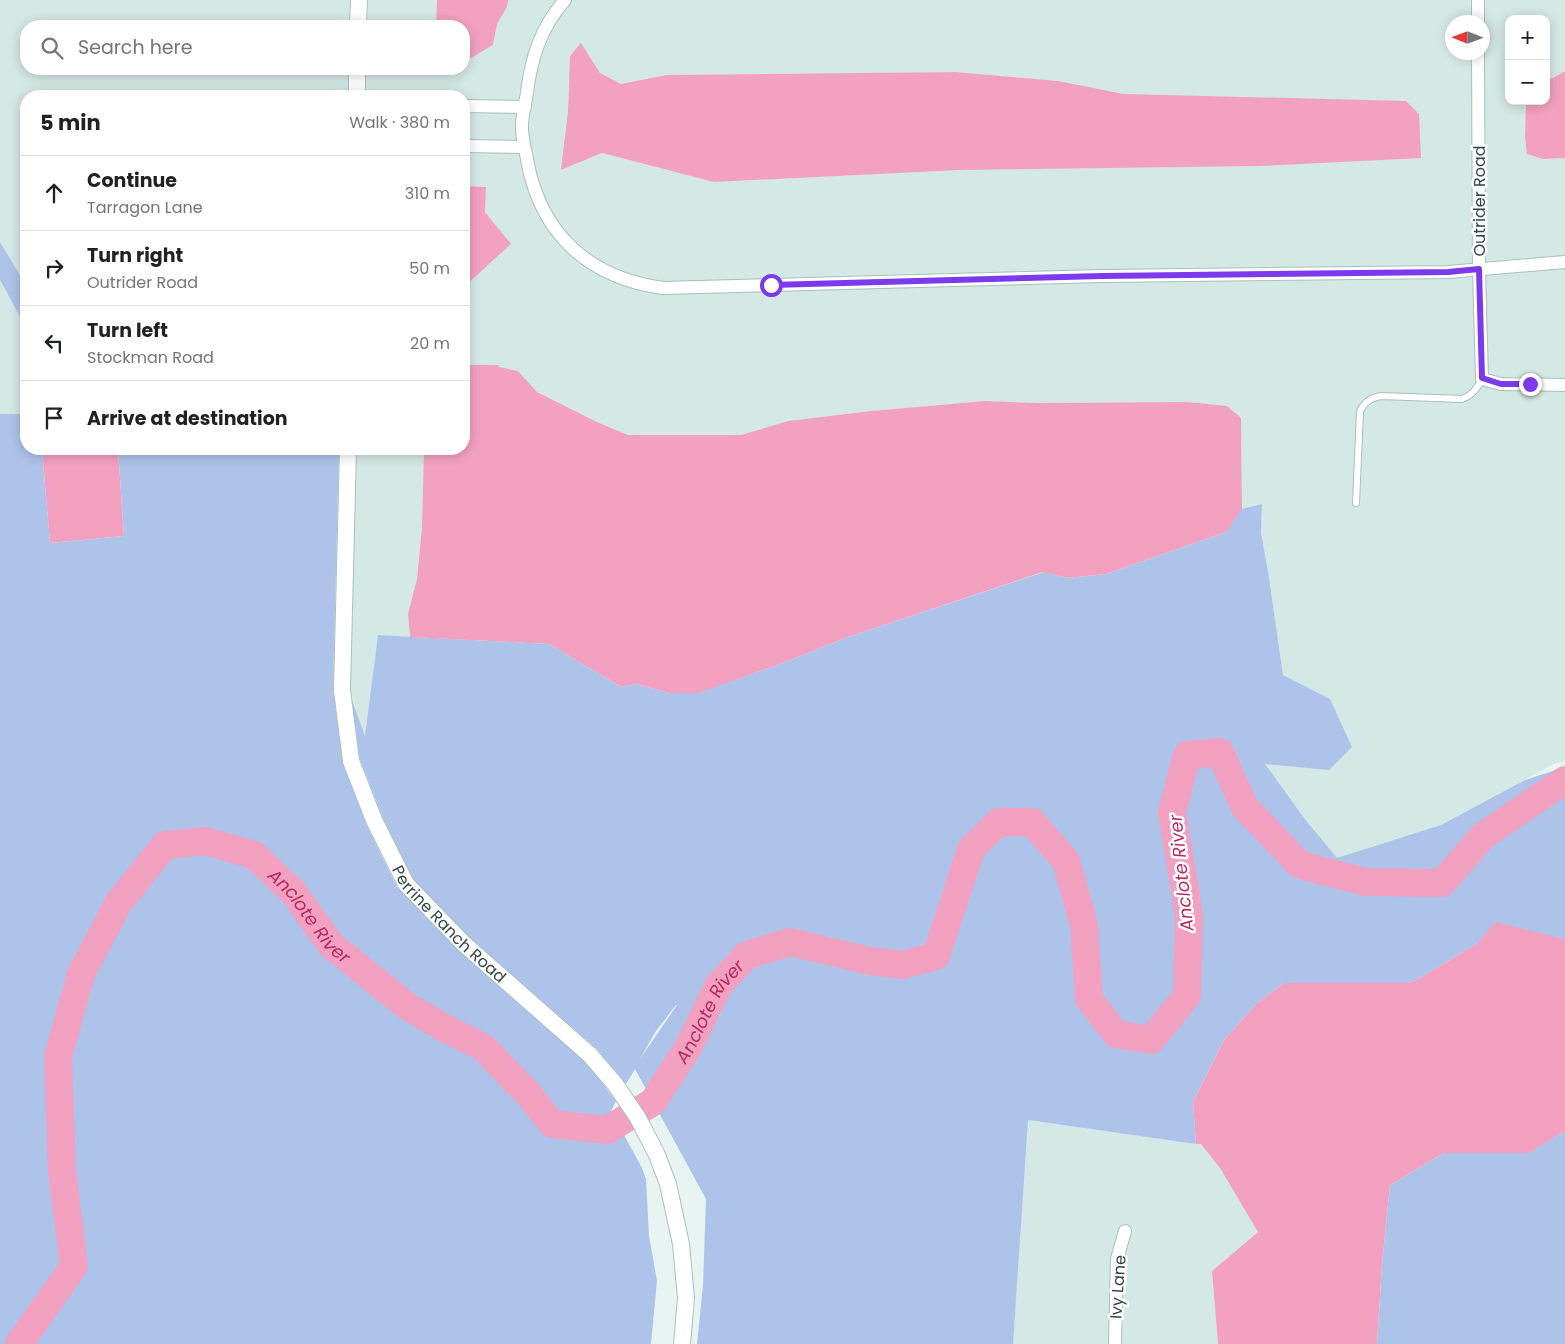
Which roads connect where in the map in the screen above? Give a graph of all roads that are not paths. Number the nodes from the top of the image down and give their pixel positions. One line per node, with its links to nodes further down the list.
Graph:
1 (359, 0): 5 (street)
2 (565, 0): 10 (street)
3 (1478, 0): 4 (street)
4 (1478, 15)
5 (358, 20)
6 (1478, 60): 14 (street, Outrider Road)
7 (357, 75): 8 (street)
8 (356, 90)
9 (470, 106): 10 (street)
10 (525, 107): 12 (street)
11 (470, 146): 12 (street)
12 (524, 147): 14 (street)
13 (1565, 262): 14 (street)
14 (1479, 269): 15 (street, Outrider Road)
15 (1482, 378): 16 (street); 18 (lane)
16 (1565, 385)
17 (348, 455): 20 (street, Perrine Ranch Road)
18 (1356, 503)
19 (1125, 1231): 21 (street, Ivy Lane)
20 (682, 1344)
21 (1115, 1344)

